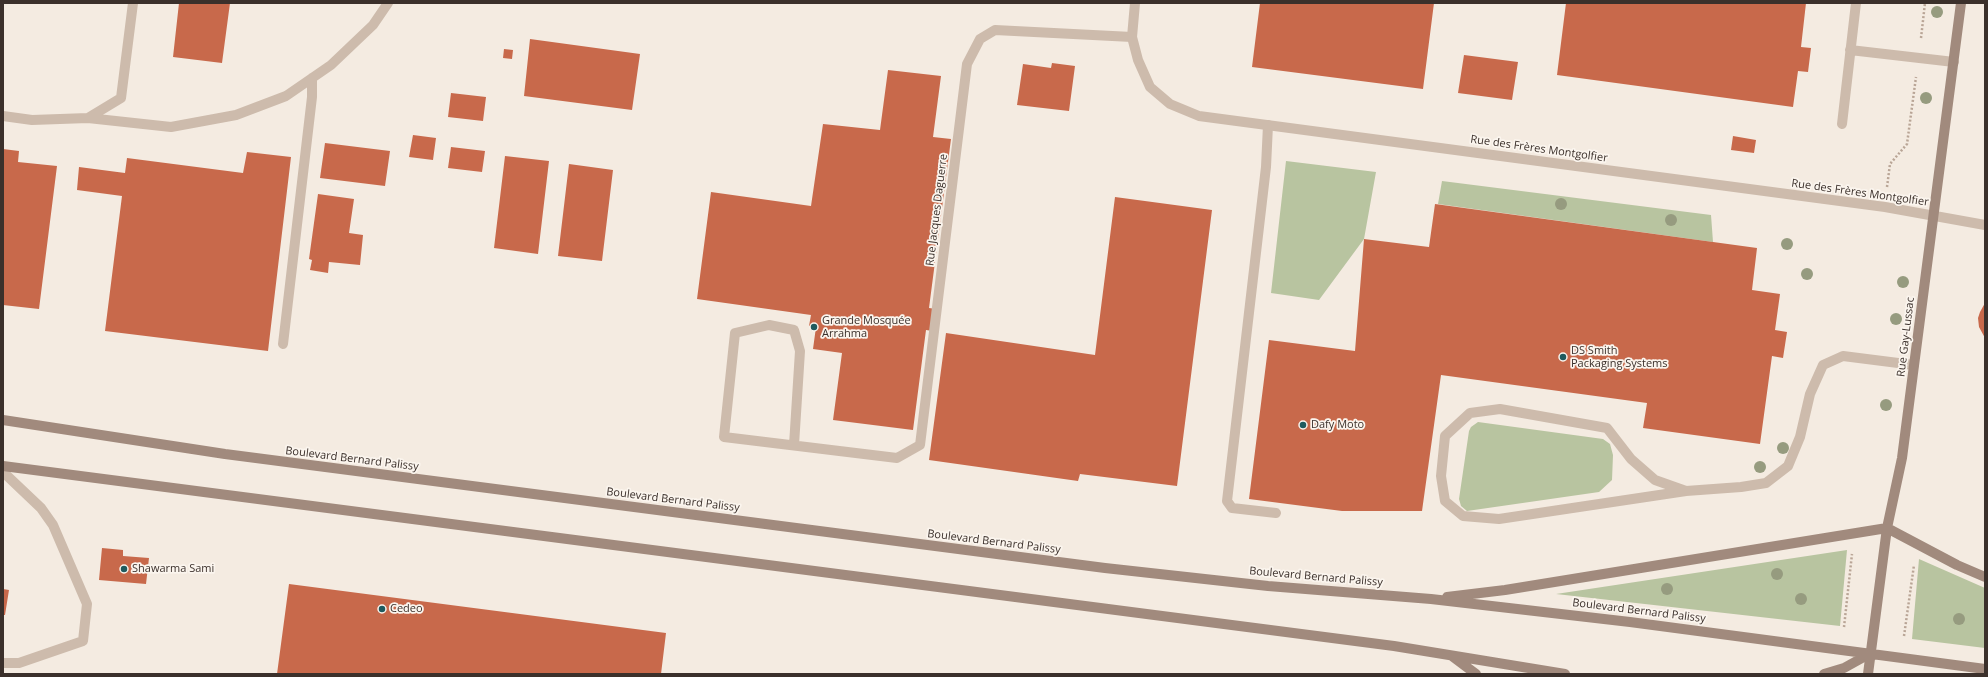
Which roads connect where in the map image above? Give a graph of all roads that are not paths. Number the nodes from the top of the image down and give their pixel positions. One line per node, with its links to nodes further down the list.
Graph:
1 (133, 3): 11 (street)
2 (388, 3): 9 (street)
3 (1135, 3): 6 (street)
4 (1856, 3): 7 (street)
5 (1961, 3): 8 (main road, Rue Gay-Lussac)
6 (1132, 37): 13 (street, Rue des Frères Montgolfier); 19 (street, Rue Jacques Daguerre)
7 (1850, 50): 8 (street); 12 (street)
8 (1954, 62): 14 (main road, Rue Gay-Lussac)
9 (312, 78): 11 (street); 16 (street)
10 (3, 116): 11 (street)
11 (88, 118)
12 (1842, 124)
13 (1268, 125): 14 (street, Rue des Frères Montgolfier); 23 (street)
14 (1934, 215): 15 (street, Rue des Frères Montgolfier); 17 (main road, Rue Gay-Lussac)
15 (1985, 225)
16 (282, 344)
17 (1914, 365): 22 (street); 24 (main road, Rue Gay-Lussac)
18 (3, 420): 26 (main road, Boulevard Bernard Palissy)
19 (794, 446): 19 (street, Rue Jacques Daguerre)
20 (3, 466): 28 (main road)
21 (3, 472): 29 (street)
22 (1686, 491): 22 (street)
23 (1276, 513)
24 (1887, 528): 25 (main road); 26 (main road); 27 (main road, Rue Gay-Lussac)
25 (1985, 577)
26 (1431, 599): 27 (main road, Boulevard Bernard Palissy)
27 (1871, 653): 30 (main road, Boulevard Bernard Palissy); 33 (main road); 34 (main road, Rue Gay-Lussac)
28 (1450, 655): 31 (main road); 32 (main road)
29 (3, 664)
30 (1985, 669)
31 (1476, 674)
32 (1565, 674)
33 (1824, 674)
34 (1868, 674)

